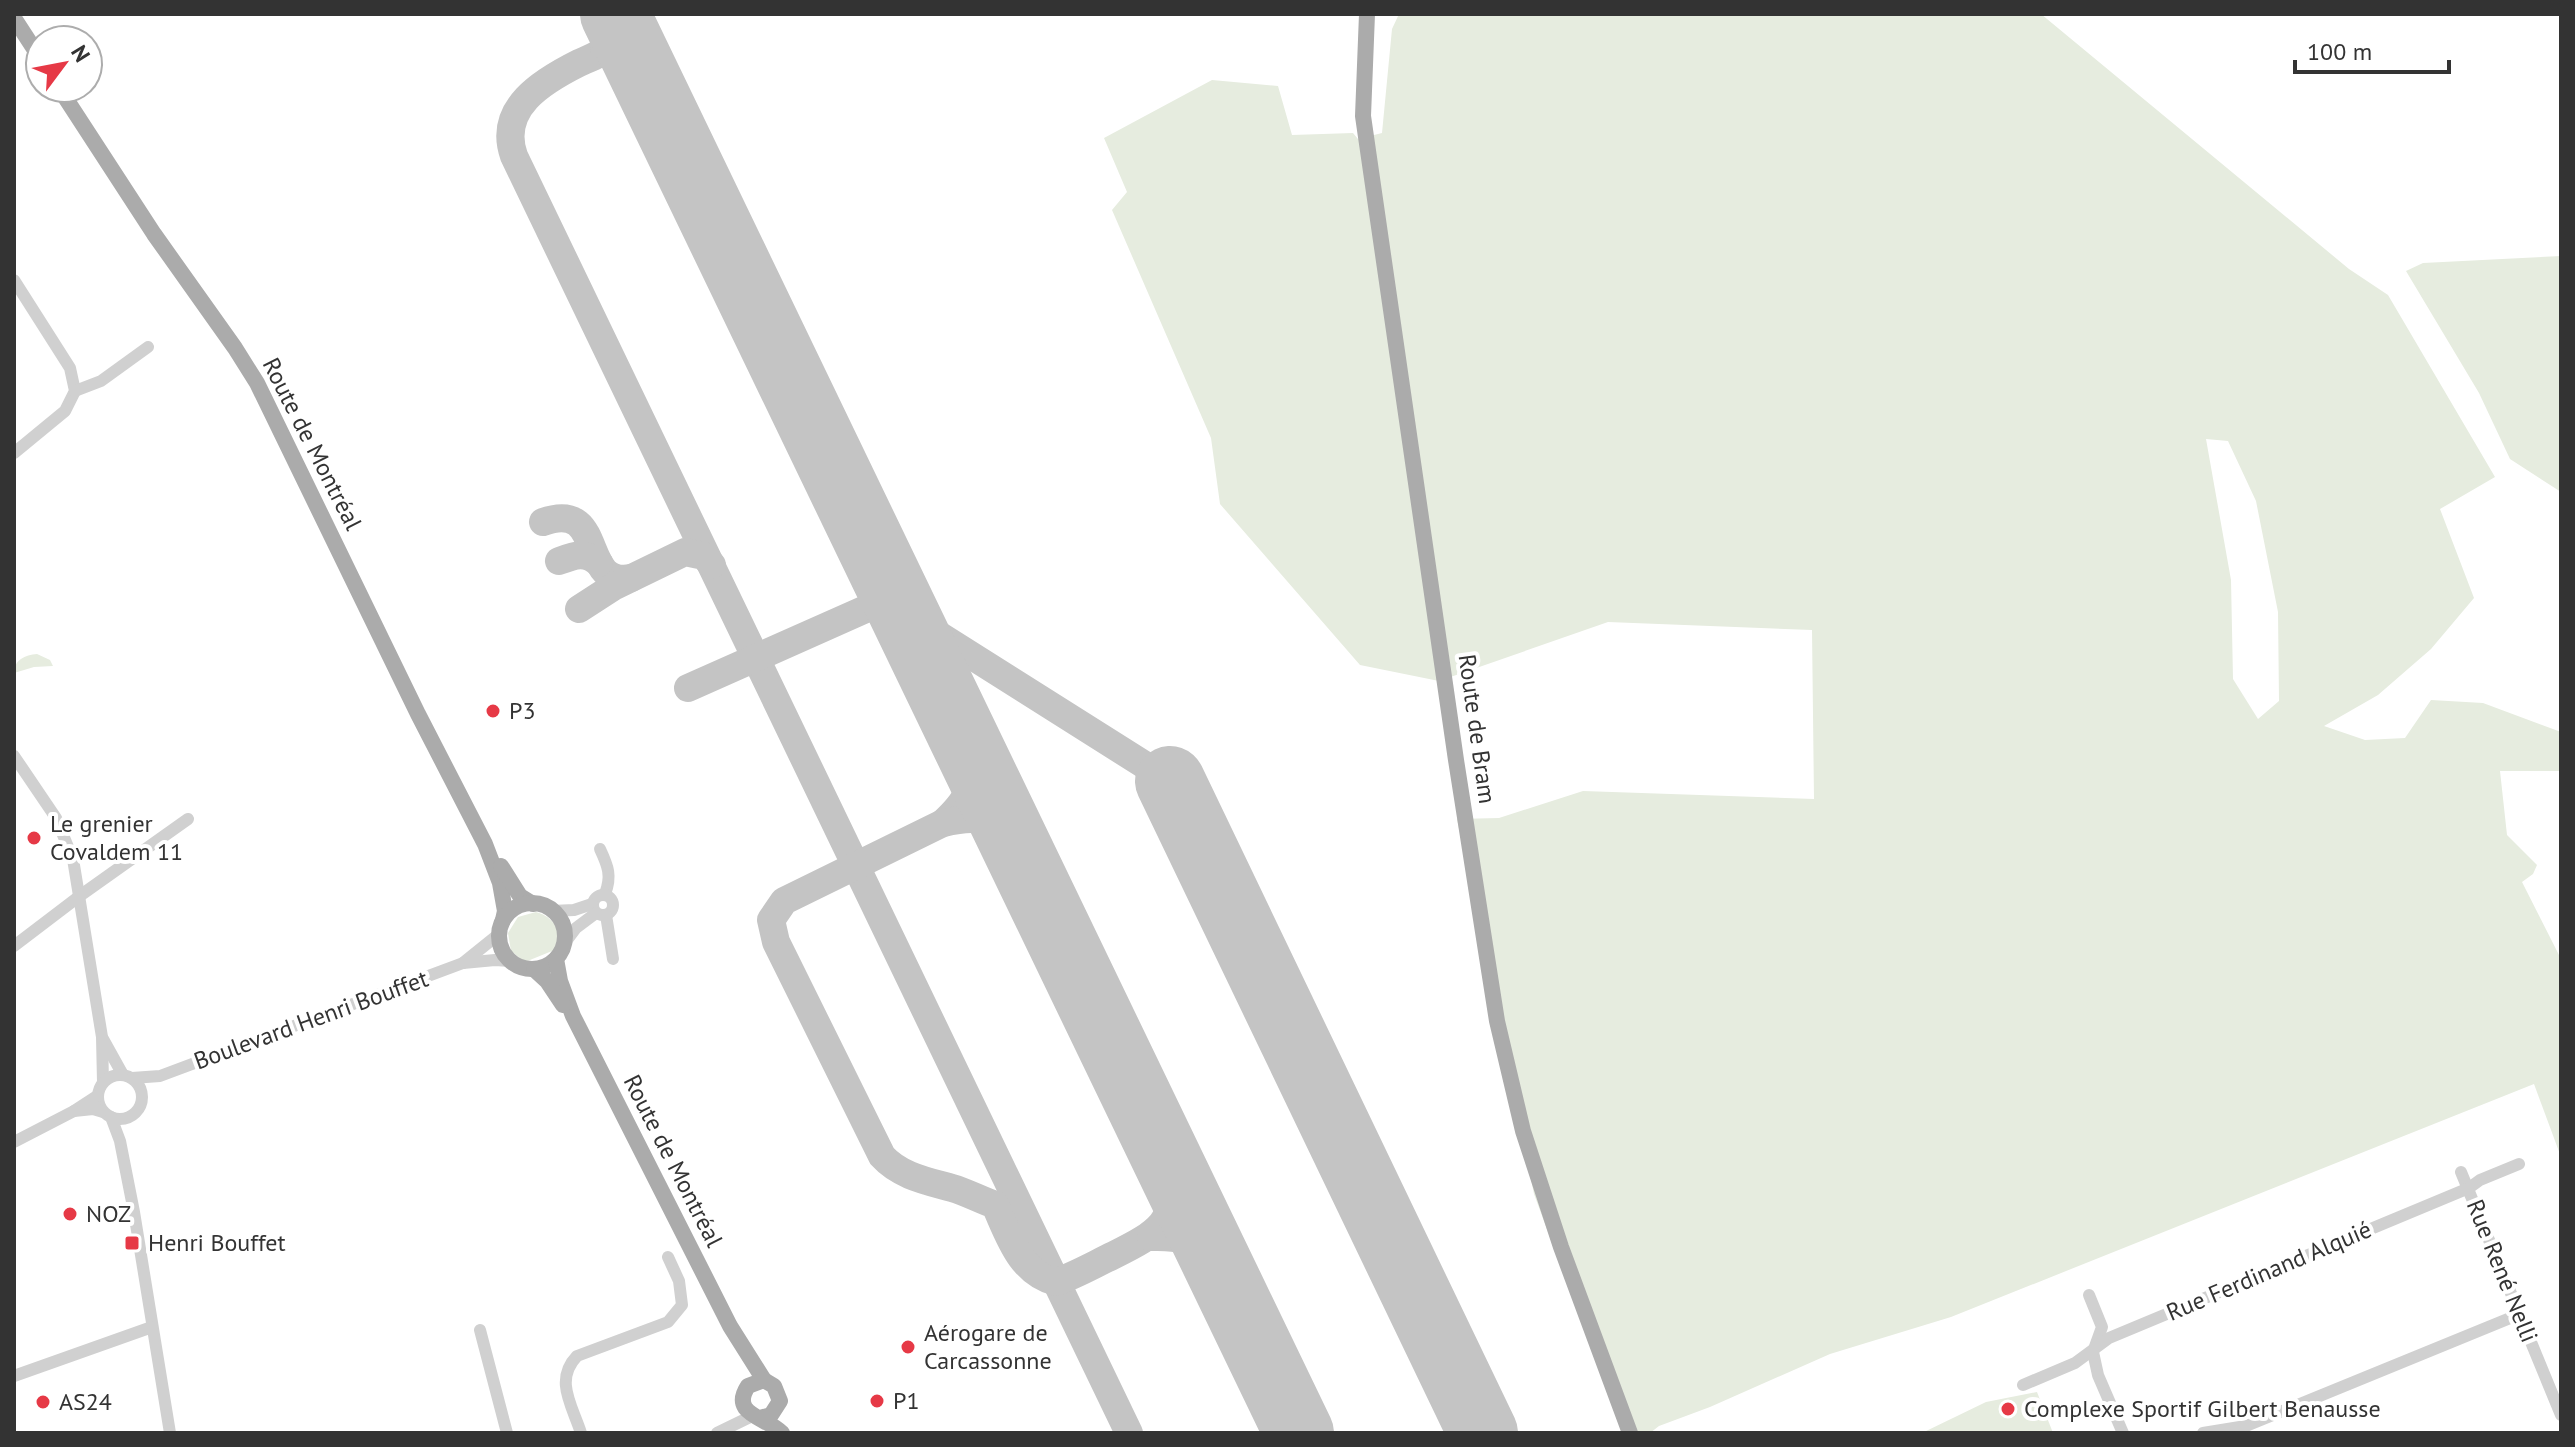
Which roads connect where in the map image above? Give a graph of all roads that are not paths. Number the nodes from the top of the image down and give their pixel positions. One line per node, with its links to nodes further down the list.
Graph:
1 (1367, 14): 56 (main road, Route de Bram)
2 (69, 104): 9 (main road, Route de Montréal)
3 (14, 280): 5 (street)
4 (148, 347): 5 (street)
5 (75, 391): 6 (street)
6 (14, 453)
7 (14, 756): 12 (street)
8 (188, 819): 12 (street)
9 (485, 844): 13 (main road, Route de Montréal); 16 (main road, Route de Montréal)
10 (600, 849): 11 (street)
11 (605, 894): 15 (street); 15 (street)
12 (81, 895): 17 (street); 24 (street)
13 (533, 904): 14 (main road); 16 (main road)
14 (552, 911): 15 (street); 18 (main road)
15 (598, 911): 18 (street); 19 (street)
16 (501, 927): 20 (main road); 21 (street, Boulevard Henri Bouffet)
17 (14, 946)
18 (560, 951): 22 (main road); 23 (main road, Route de Montréal)
19 (613, 959)
20 (510, 961): 21 (street, Boulevard Henri Bouffet); 22 (main road)
21 (463, 963): 26 (street, Boulevard Henri Bouffet)
22 (534, 969): 23 (main road, Route de Montréal)
23 (573, 1016): 45 (main road, Route de Montréal)
24 (102, 1037): 25 (street); 27 (street)
25 (127, 1076): 26 (street, Boulevard Henri Bouffet); 27 (street); 29 (street)
26 (160, 1076): 29 (street, Boulevard Henri Bouffet)
27 (103, 1082): 28 (street)
28 (97, 1096): 30 (street); 31 (street)
29 (142, 1096): 32 (street)
30 (74, 1111): 31 (street); 34 (street)
31 (107, 1114): 32 (street); 33 (street)
32 (131, 1116): 33 (street)
33 (120, 1141): 41 (street)
34 (14, 1142)
35 (2519, 1164): 37 (street, Rue Ferdinand Alquié)
36 (2461, 1172): 37 (street, Rue René Nelli)
37 (2469, 1188): 40 (street, Rue René Nelli); 43 (street, Rue Ferdinand Alquié)
38 (668, 1257): 53 (street)
39 (2089, 1295): 43 (street)
40 (2520, 1314): 49 (street, Rue René Nelli); 58 (street)
41 (152, 1327): 44 (street); 51 (street)
42 (480, 1330): 52 (street)
43 (2093, 1352): 46 (street, Rue Ferdinand Alquié); 57 (street)
44 (14, 1376)
45 (756, 1383): 47 (main road); 48 (main road)
46 (2023, 1385)
47 (778, 1406): 48 (main road); 55 (main road)
48 (752, 1412): 50 (street); 54 (main road)
49 (2561, 1415)
50 (721, 1431)
51 (170, 1433)
52 (507, 1433)
53 (581, 1433)
54 (782, 1433)
55 (792, 1433)
56 (1630, 1433)
57 (2123, 1433)
58 (2203, 1433)

